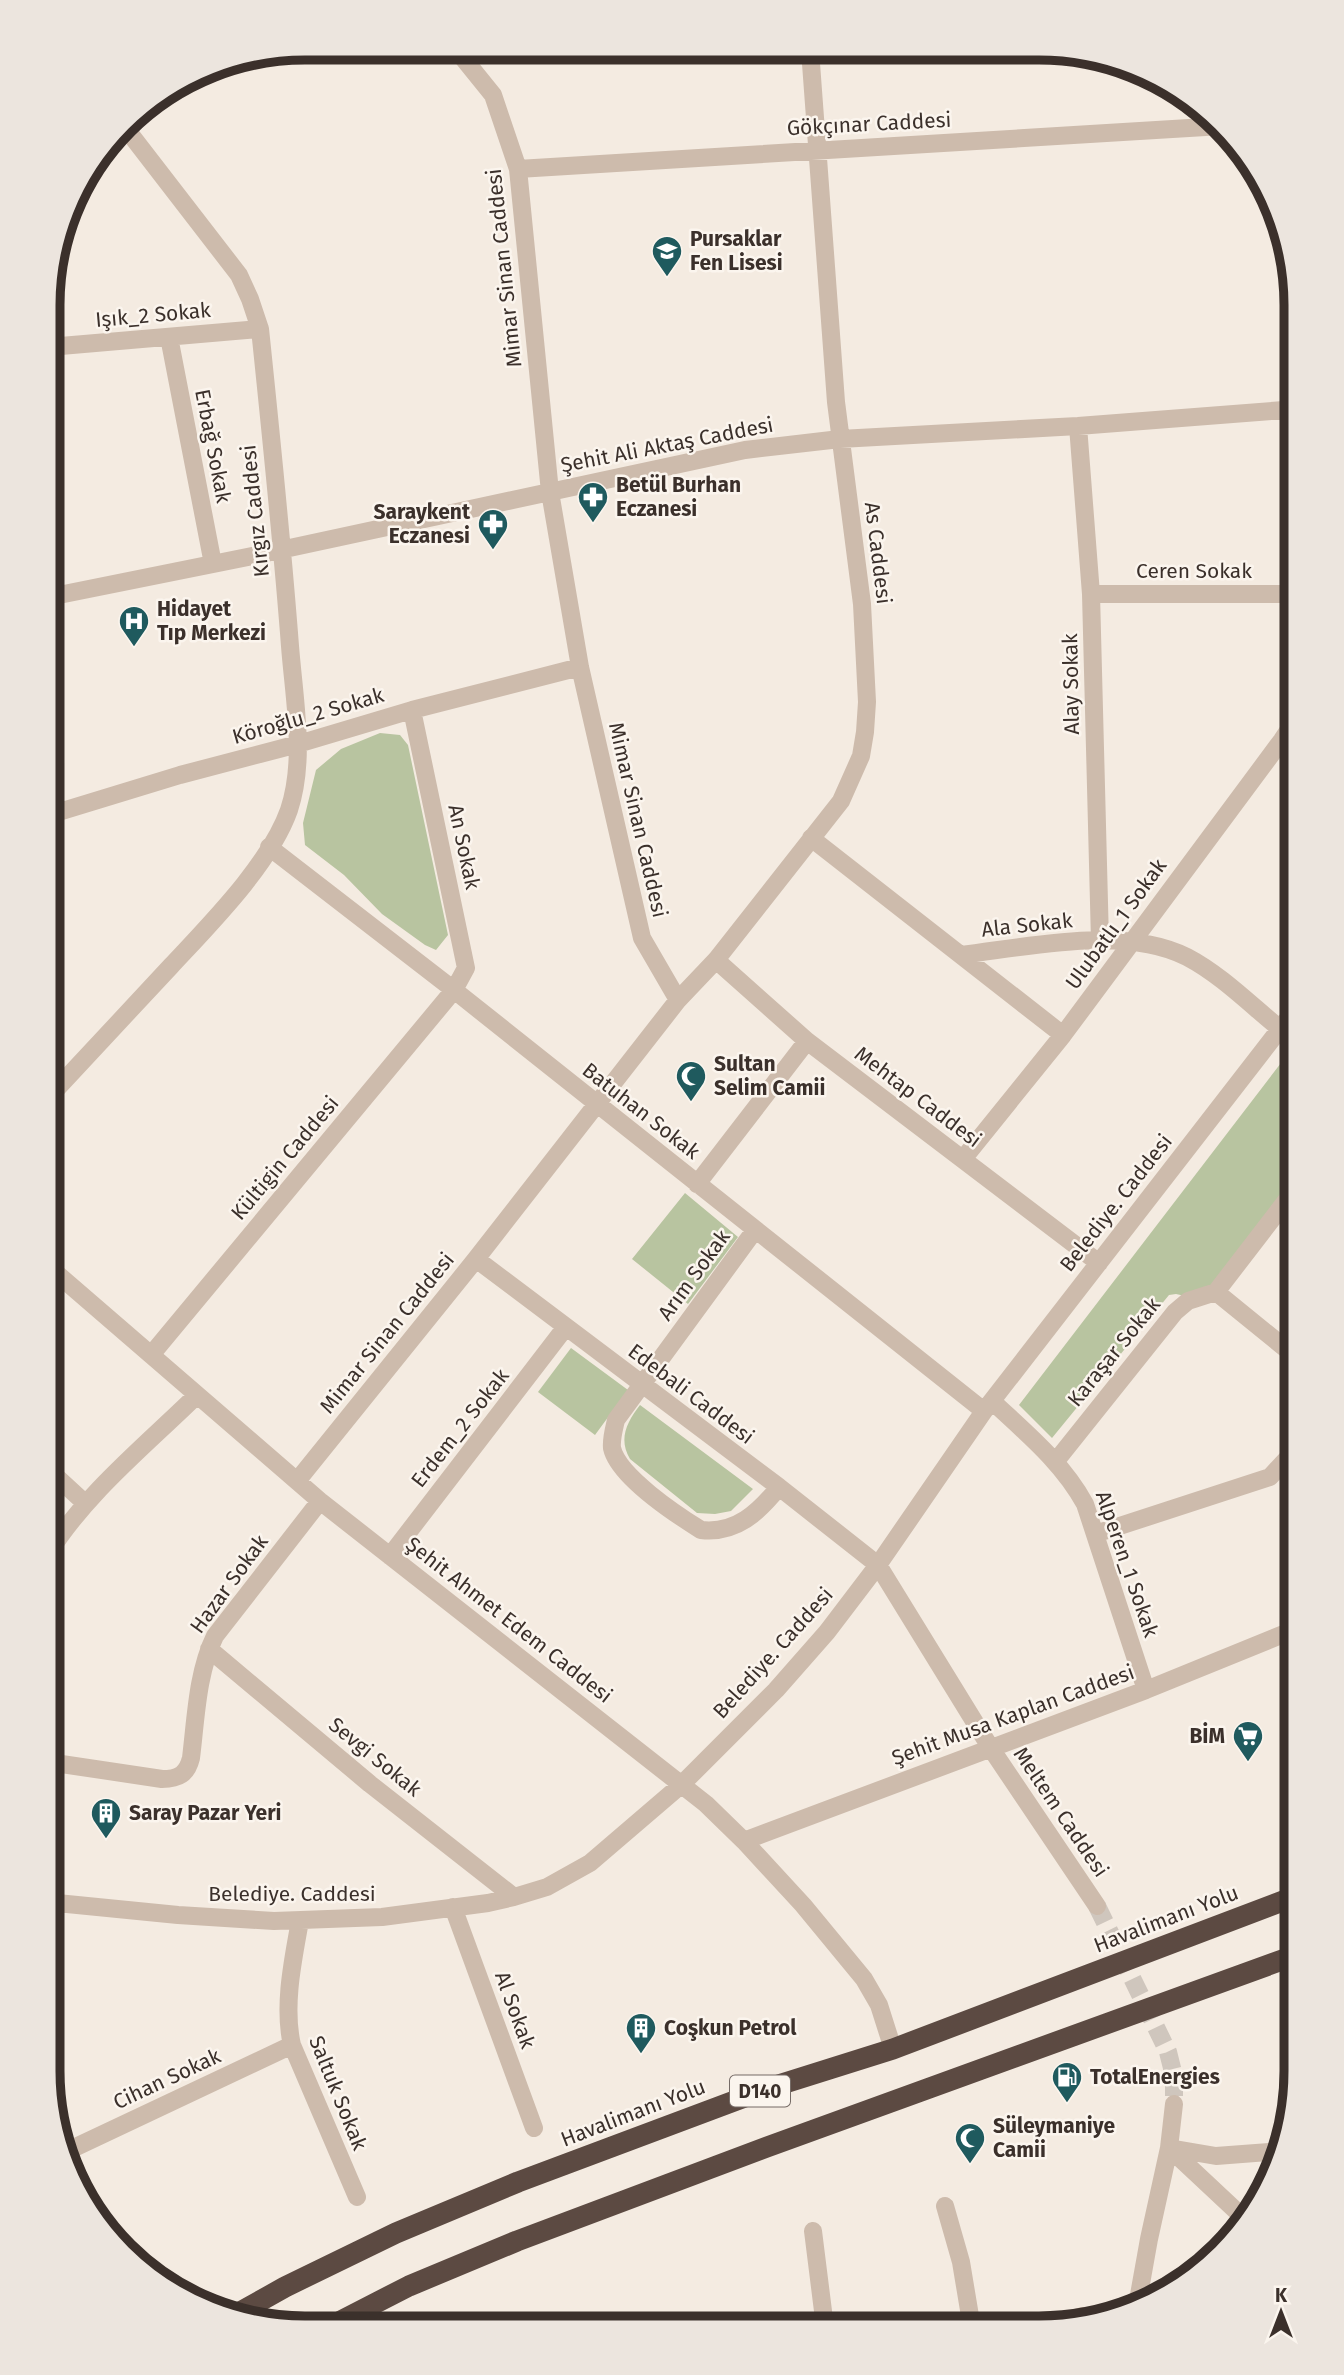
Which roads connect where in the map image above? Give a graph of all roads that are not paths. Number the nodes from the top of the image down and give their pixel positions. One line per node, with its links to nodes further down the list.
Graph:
1 (465, 60): 6 (street, Mimar Sinan Caddesi)
2 (811, 60): 5 (street, As Caddesi)
3 (1208, 127): 5 (street, Gökçınar Caddesi)
4 (130, 133): 7 (street, Kırgız Caddesi)
5 (818, 150): 6 (street, Gökçınar Caddesi); 12 (street, As Caddesi)
6 (518, 169): 13 (street, Mimar Sinan Caddesi)
7 (260, 329): 8 (street, Işık_2 Sokak); 14 (street, Kırgız Caddesi)
8 (169, 337): 9 (street, Işık_2 Sokak); 15 (street, Erbağ Sokak)
9 (60, 346)
10 (1284, 410): 11 (street, Şehit Ali Aktaş Caddesi)
11 (1078, 426): 12 (street, Şehit Ali Aktaş Caddesi); 16 (street, Alay Sokak)
12 (841, 439): 13 (street, Şehit Ali Aktaş Caddesi); 25 (street, As Caddesi)
13 (550, 492): 14 (street, Şehit Ali Aktaş Caddesi); 19 (street, Mimar Sinan Caddesi)
14 (283, 550): 15 (street, Şehit Ali Aktaş Caddesi); 23 (street, Kırgız Caddesi)
15 (213, 564): 18 (street, Şehit Ali Aktaş Caddesi)
16 (1091, 594): 17 (street, Ceren Sokak); 27 (street, Alay Sokak)
17 (1284, 594)
18 (60, 595)
19 (580, 667): 20 (street, Köroğlu_2 Sokak); 32 (street, Mimar Sinan Caddesi)
20 (412, 710): 23 (street, Köroğlu_2 Sokak); 31 (street, An Sokak)
21 (1284, 737): 22 (street, Ulubatlı_1 Sokak)
22 (1282, 740): 28 (street, Ulubatlı_1 Sokak)
23 (298, 744): 24 (street, Köroğlu_2 Sokak); 26 (street, Kırgız Caddesi)
24 (60, 811)
25 (811, 838): 29 (street); 30 (street, As Caddesi)
26 (269, 847): 31 (street, Batuhan Sokak); 38 (street, Kırgız Caddesi)
27 (1100, 941): 28 (street, Ala Sokak); 29 (street, Ala Sokak)
28 (1131, 941): 34 (street, Ala Sokak); 36 (street, Ulubatlı_1 Sokak)
29 (961, 956): 36 (street)
30 (716, 960): 32 (street, As Caddesi); 37 (street, Mehtap Caddesi)
31 (454, 990): 39 (street, Batuhan Sokak); 50 (street, Kültigin Caddesi)
32 (678, 1000): 39 (street, Mimar Sinan Caddesi)
33 (1284, 1025): 34 (street, Belediye. Caddesi)
34 (1280, 1030): 35 (street, Ala Sokak); 45 (street, Belediye. Caddesi)
35 (1284, 1033)
36 (1063, 1035): 40 (street, Ulubatlı_1 Sokak)
37 (807, 1041): 40 (street, Mehtap Caddesi); 41 (street)
38 (60, 1085)
39 (596, 1105): 41 (street, Batuhan Sokak); 44 (street, Mimar Sinan Caddesi)
40 (963, 1159): 45 (street, Mehtap Caddesi)
41 (697, 1184): 43 (street, Batuhan Sokak)
42 (1284, 1204): 47 (street)
43 (755, 1230): 51 (street, Arım Sokak); 53 (street, Batuhan Sokak)
44 (476, 1259): 48 (street, Edebali Caddesi); 57 (street, Mimar Sinan Caddesi)
45 (1099, 1263): 53 (street, Belediye. Caddesi)
46 (60, 1276): 50 (street, Şehit Ahmet Edem Caddesi)
47 (1216, 1292): 49 (street); 54 (street, Karaşar Sokak)
48 (565, 1328): 51 (street, Edebali Caddesi); 63 (street, Erdem_2 Sokak)
49 (1284, 1347)
50 (151, 1355): 52 (street, Şehit Ahmet Edem Caddesi)
51 (642, 1386): 58 (street, Edebali Caddesi); 58 (street, Arım Sokak)
52 (197, 1395): 57 (street, Şehit Ahmet Edem Caddesi); 60 (street)
53 (988, 1406): 54 (street, Alperen_1 Sokak); 64 (street, Belediye. Caddesi)
54 (1056, 1461): 62 (street, Alperen_1 Sokak)
55 (1284, 1461): 62 (street)
56 (60, 1480): 60 (street)
57 (297, 1481): 59 (street, Şehit Ahmet Edem Caddesi)
58 (779, 1487): 64 (street, Edebali Caddesi)
59 (320, 1501): 63 (street, Şehit Ahmet Edem Caddesi); 66 (street, Hazar Sokak)
60 (86, 1504): 61 (street)
61 (60, 1534)
62 (1095, 1534): 67 (street, Alperen_1 Sokak)
63 (390, 1556): 70 (street, Şehit Ahmet Edem Caddesi)
64 (878, 1565): 68 (street, Meltem Caddesi); 70 (street, Belediye. Caddesi)
65 (1284, 1634): 67 (street, Şehit Musa Kaplan Caddesi)
66 (209, 1648): 69 (street, Hazar Sokak); 72 (street, Sevgi Sokak)
67 (1146, 1690): 68 (street, Şehit Musa Kaplan Caddesi)
68 (990, 1747): 71 (street, Şehit Musa Kaplan Caddesi); 75 (street, Meltem Caddesi)
69 (60, 1764)
70 (681, 1785): 71 (street, Şehit Ahmet Edem Caddesi); 72 (street, Belediye. Caddesi)
71 (744, 1841): 80 (street, Şehit Ahmet Edem Caddesi)
72 (514, 1897): 76 (street, Belediye. Caddesi)
73 (1284, 1900): 80 (highway, Havalimanı Yolu / D140)
74 (60, 1903): 77 (street, Belediye. Caddesi)
75 (1097, 1906)
76 (453, 1908): 77 (street, Belediye. Caddesi); 82 (street, Al Sokak)
77 (300, 1921): 79 (street, Saltuk Sokak)
78 (1284, 1959): 92 (highway, D140)
79 (292, 2045): 83 (street, Cihan Sokak); 86 (street, Saltuk Sokak)
80 (893, 2049): 91 (highway, Havalimanı Yolu / D140)
81 (1174, 2104): 84 (street)
82 (534, 2128)
83 (73, 2148)
84 (1169, 2148): 85 (street); 88 (street); 90 (street)
85 (1270, 2152)
86 (357, 2197)
87 (945, 2206): 94 (street)
88 (1239, 2213)
89 (813, 2231): 93 (street)
90 (1139, 2294)
91 (247, 2308)
92 (350, 2316)
93 (824, 2316)
94 (970, 2316)

